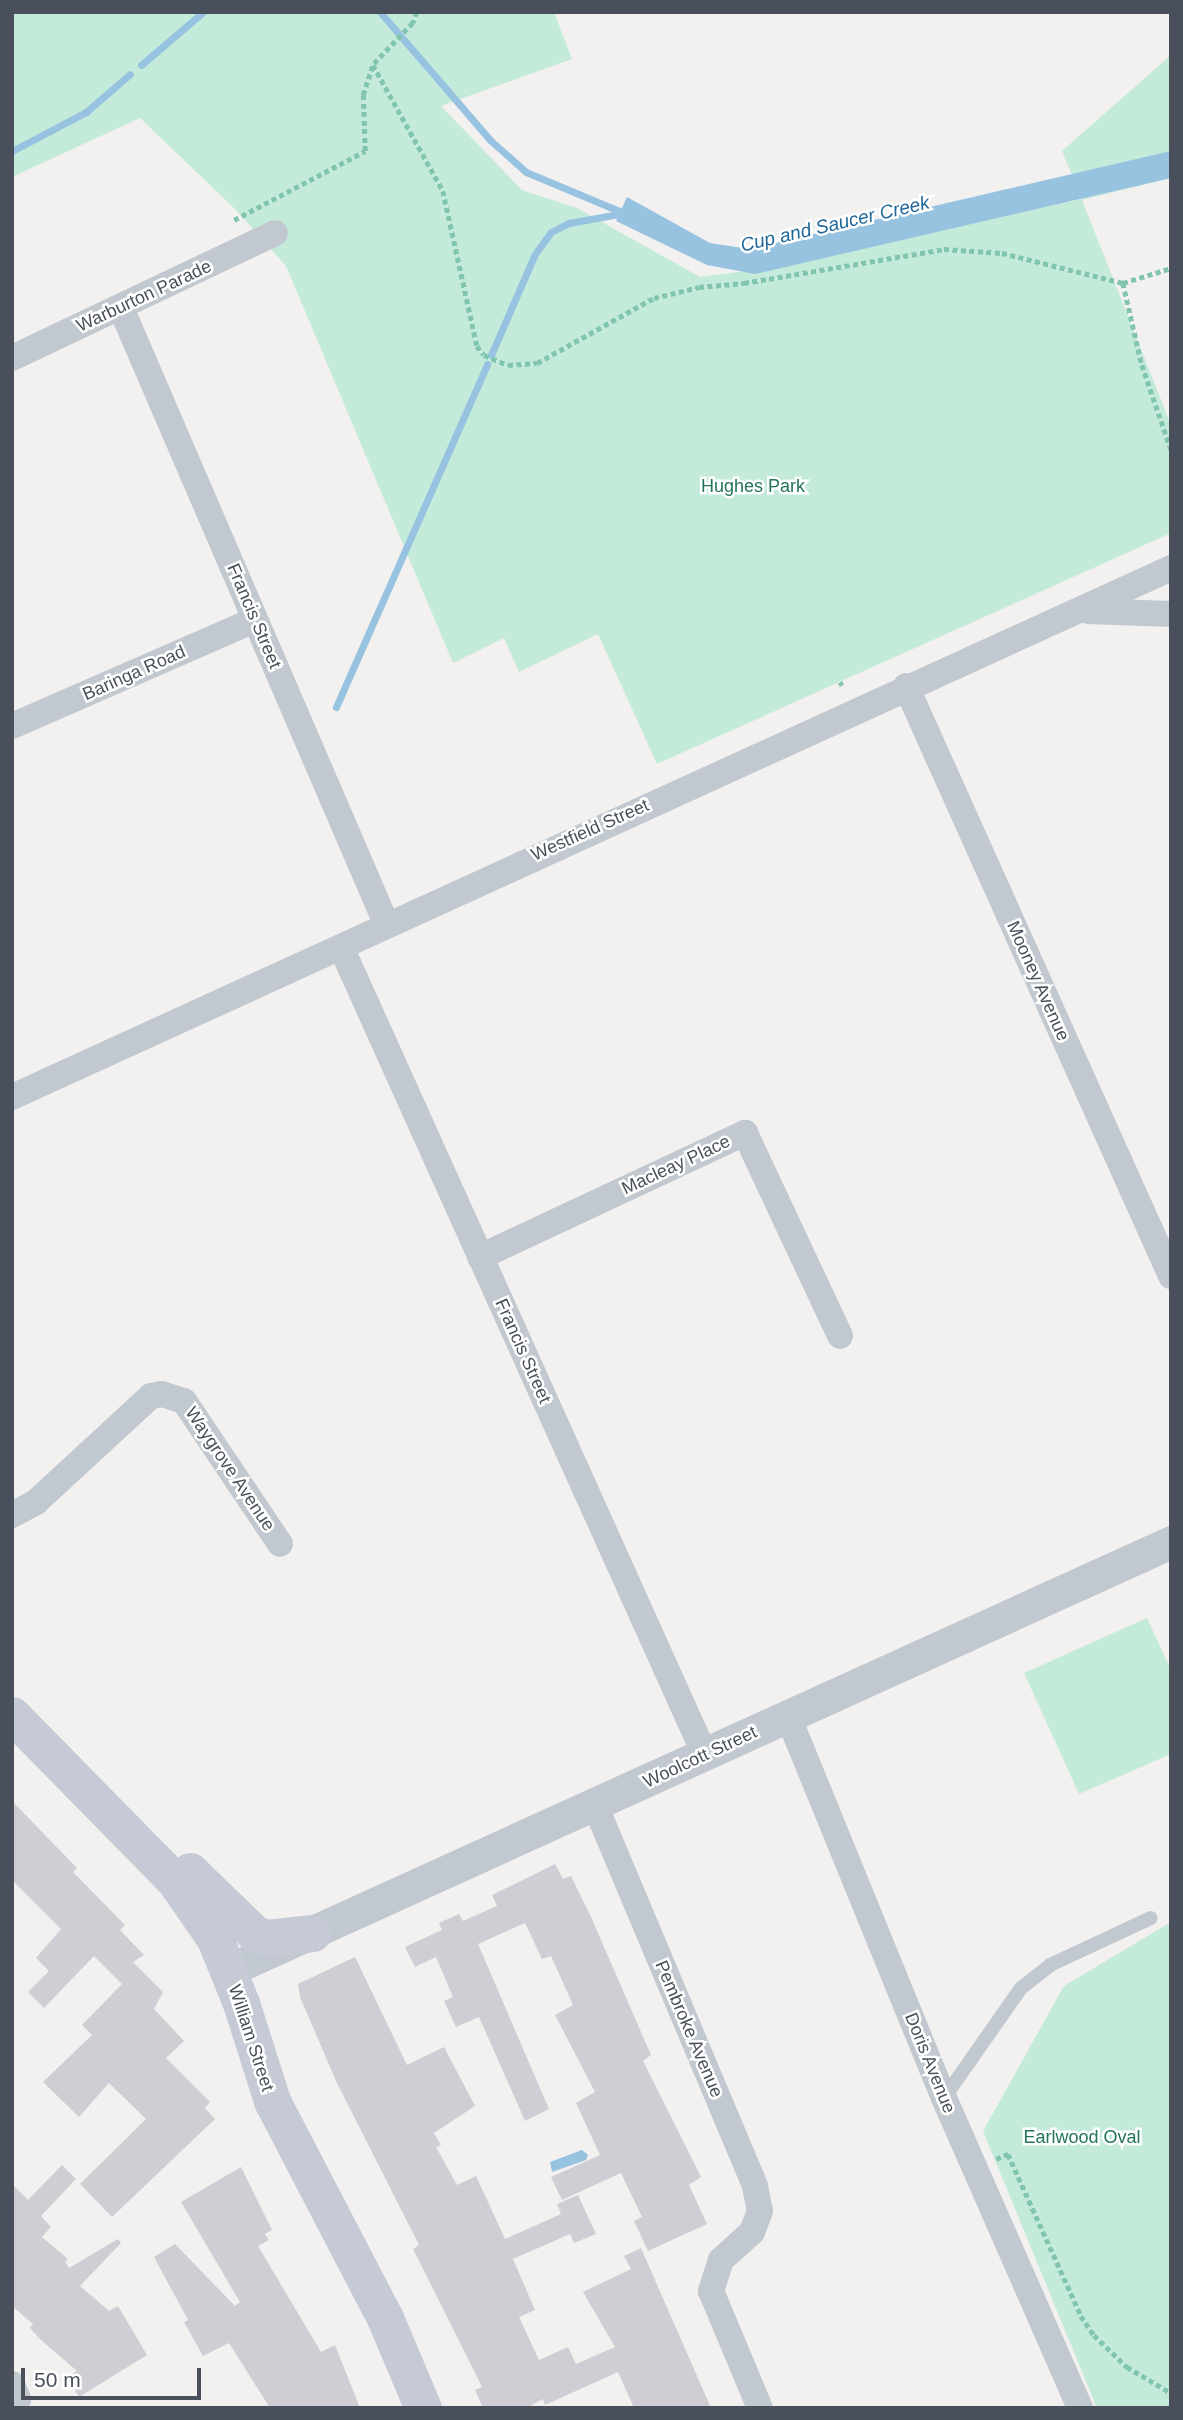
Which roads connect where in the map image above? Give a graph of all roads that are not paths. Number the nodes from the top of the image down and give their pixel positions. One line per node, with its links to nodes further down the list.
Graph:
1 (275, 233): 2 (street, Warburton Parade)
2 (121, 308): 3 (street, Warburton Parade); 7 (street, Francis Street)
3 (12, 358)
4 (1171, 568): 5 (street, Westfield Street)
5 (1083, 611): 6 (street); 8 (street, Westfield Street)
6 (1171, 614)
7 (256, 620): 9 (street, Baringa Road); 10 (street, Francis Street)
8 (906, 687): 10 (street, Westfield Street); 14 (street, Mooney Avenue)
9 (12, 726)
10 (386, 923): 11 (street, Westfield Street)
11 (341, 947): 12 (street, Westfield Street); 13 (street, Francis Street)
12 (12, 1097)
13 (480, 1257): 15 (street, Macleay Place); 21 (street, Francis Street)
14 (1171, 1276)
15 (840, 1336)
16 (12, 1515): 18 (street, Waygrove Avenue)
17 (1171, 1542): 20 (street, Woolcott Street)
18 (280, 1544)
19 (12, 1715): 23 (main road, William Street)
20 (789, 1716): 21 (street, Woolcott Street); 27 (street, Doris Avenue)
21 (705, 1755): 22 (street, Woolcott Street)
22 (595, 1805): 25 (street, Woolcott Street); 31 (street, Pembroke Avenue)
23 (112, 1815): 25 (main road); 26 (main road, William Street)
24 (1151, 1918): 27 (lane)
25 (313, 1933): 26 (street, Woolcott Street)
26 (229, 1970): 30 (main road, William Street)
27 (944, 2098): 32 (street, Doris Avenue)
28 (12, 2384): 29 (street)
29 (15, 2408)
30 (423, 2408)
31 (760, 2408)
32 (1080, 2408)

